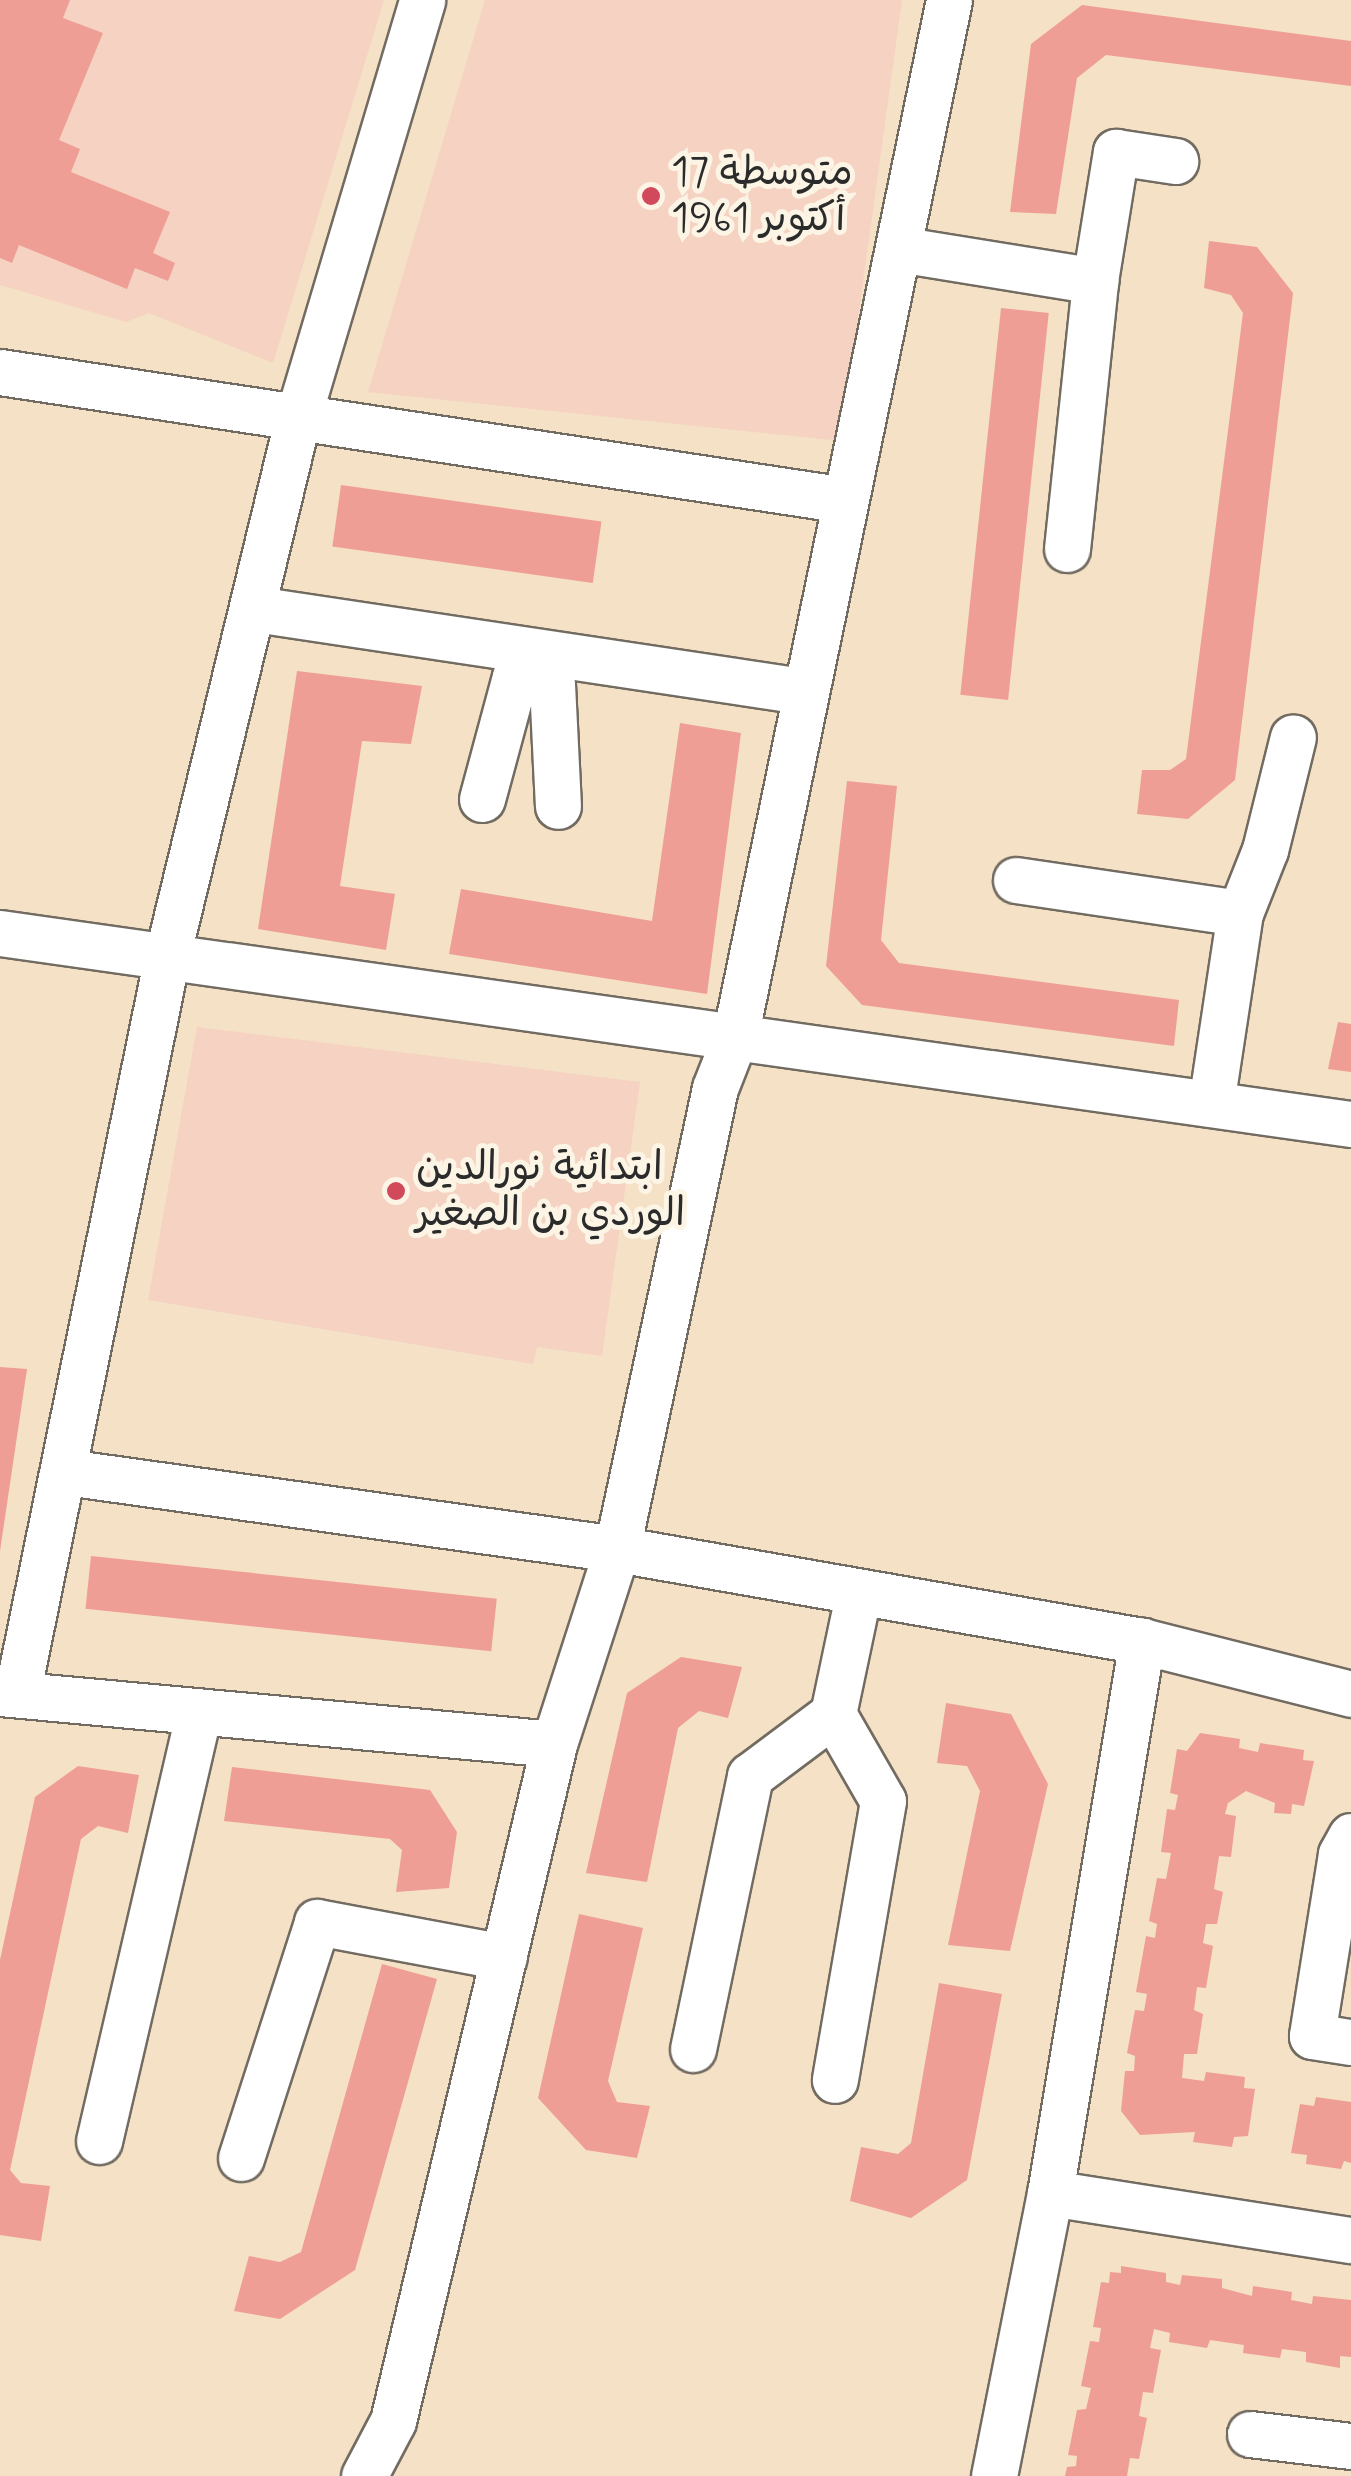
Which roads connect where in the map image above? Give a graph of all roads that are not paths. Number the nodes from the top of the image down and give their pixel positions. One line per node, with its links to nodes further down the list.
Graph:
1 (422, 0): 7 (street)
2 (949, 0): 4 (street)
3 (1175, 161): 5 (street)
4 (898, 249): 5 (street); 8 (street)
5 (1095, 281): 9 (street)
6 (0, 372): 7 (street)
7 (298, 417): 8 (street); 10 (street)
8 (846, 500): 12 (street)
9 (1066, 549)
10 (255, 609): 11 (street); 19 (street)
11 (537, 666): 12 (street); 14 (street); 15 (street)
12 (802, 691): 20 (street)
13 (1293, 737): 17 (street)
14 (482, 799)
15 (558, 806)
16 (1016, 880): 17 (street)
17 (1240, 913): 21 (street)
18 (0, 933): 19 (street)
19 (167, 957): 20 (street); 23 (street)
20 (735, 1037): 21 (street); 24 (street)
21 (1211, 1104): 22 (street)
22 (1351, 1124)
23 (66, 1472): 24 (street); 27 (street)
24 (617, 1550): 25 (street); 31 (street)
25 (858, 1594): 26 (street); 30 (street)
26 (1142, 1642): 28 (street); 39 (street)
27 (9, 1694): 29 (street)
28 (1351, 1694)
29 (199, 1711): 31 (street); 37 (street)
30 (833, 1714): 35 (street); 36 (street)
31 (554, 1744): 33 (street)
32 (1351, 1836): 34 (street)
33 (504, 1957): 38 (street); 41 (street)
34 (1351, 2042)
35 (693, 2049)
36 (835, 2080)
37 (99, 2142)
38 (241, 2158)
39 (1050, 2193): 40 (street); 46 (street)
40 (1351, 2240)
41 (393, 2422): 44 (street); 45 (street)
42 (1250, 2434): 43 (street)
43 (1351, 2446)
44 (364, 2476)
45 (397, 2476)
46 (994, 2476)

